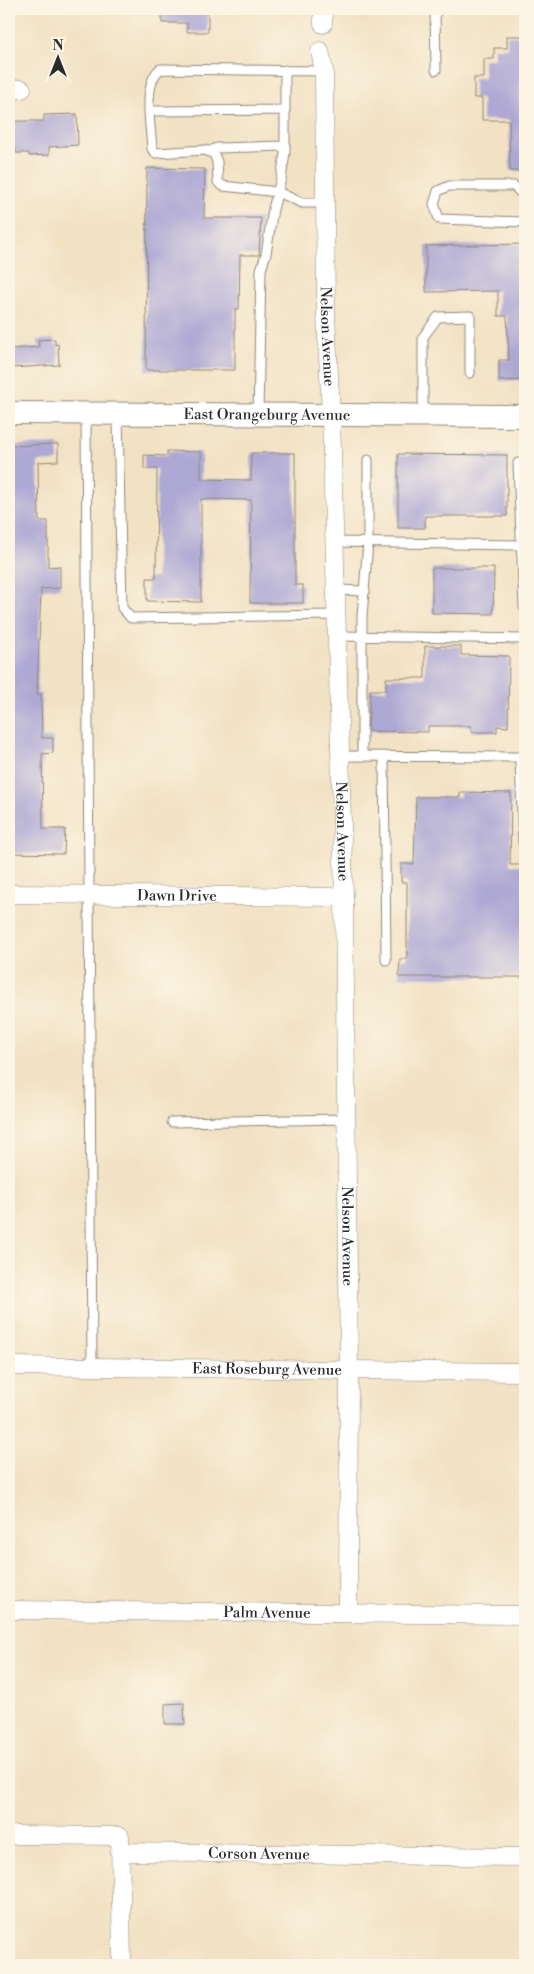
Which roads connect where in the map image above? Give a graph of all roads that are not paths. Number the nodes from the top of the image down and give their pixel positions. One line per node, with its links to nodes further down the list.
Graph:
1 (435, 9): 4 (lane)
2 (320, 51): 5 (street, Nelson Avenue)
3 (286, 70): 5 (lane); 6 (lane); 7 (lane)
4 (436, 70)
5 (324, 71): 12 (street, Nelson Avenue)
6 (285, 110): 7 (lane); 8 (lane)
7 (150, 111): 9 (lane)
8 (285, 146): 9 (lane); 10 (lane)
9 (210, 152): 10 (lane)
10 (278, 192): 12 (lane); 18 (lane)
11 (525, 197): 13 (lane)
12 (325, 204): 19 (street, Nelson Avenue)
13 (525, 222)
14 (470, 373): 20 (lane)
15 (9, 413): 16 (street, East Orangeburg Avenue)
16 (86, 413): 17 (street, East Orangeburg Avenue); 41 (lane)
17 (118, 414): 18 (street, East Orangeburg Avenue); 31 (lane)
18 (258, 414): 19 (street, East Orangeburg Avenue)
19 (331, 415): 20 (street, East Orangeburg Avenue); 24 (street, Nelson Avenue)
20 (423, 415): 21 (street, East Orangeburg Avenue)
21 (525, 416)
22 (368, 460): 25 (lane)
23 (518, 463): 26 (lane)
24 (334, 542): 25 (lane); 28 (street, Nelson Avenue)
25 (368, 543): 26 (lane); 29 (lane)
26 (522, 545): 27 (lane)
27 (524, 563): 30 (lane)
28 (336, 590): 29 (lane); 31 (street, Nelson Avenue)
29 (365, 591): 33 (lane)
30 (524, 607)
31 (336, 615): 32 (street, Nelson Avenue)
32 (337, 636): 33 (lane); 35 (street, Nelson Avenue)
33 (363, 637): 34 (lane); 36 (lane)
34 (525, 639)
35 (340, 756): 36 (lane); 42 (street, Nelson Avenue)
36 (362, 756): 37 (lane)
37 (384, 756): 38 (lane); 43 (lane)
38 (523, 757): 39 (lane)
39 (523, 843)
40 (9, 894): 41 (street, Dawn Drive)
41 (89, 894): 42 (street, Dawn Drive); 47 (lane)
42 (344, 897): 44 (street, Nelson Avenue)
43 (386, 960)
44 (346, 1119): 45 (lane); 48 (street, Nelson Avenue)
45 (172, 1122)
46 (9, 1366): 47 (street, East Roseburg Avenue)
47 (92, 1367): 48 (street, East Roseburg Avenue)
48 (349, 1370): 49 (street, East Roseburg Avenue); 51 (street, Nelson Avenue)
49 (525, 1372)
50 (9, 1610): 51 (street, Palm Avenue)
51 (348, 1612): 52 (street, Palm Avenue)
52 (525, 1615)
53 (9, 1835): 54 (street)
54 (120, 1852): 55 (street, Corson Avenue); 56 (street)
55 (525, 1857)
56 (122, 1965)

